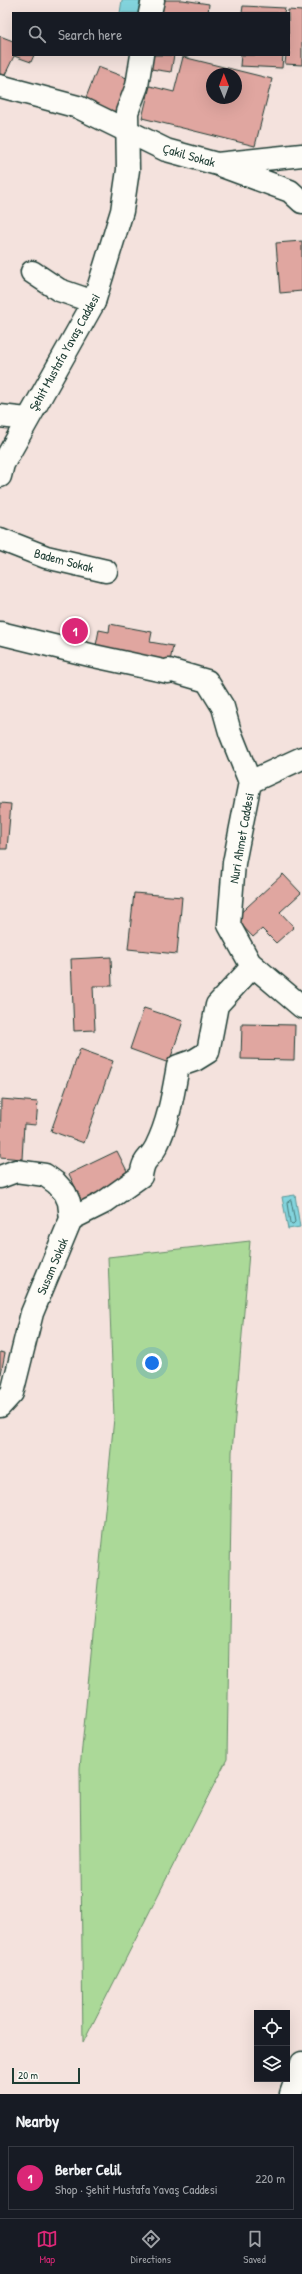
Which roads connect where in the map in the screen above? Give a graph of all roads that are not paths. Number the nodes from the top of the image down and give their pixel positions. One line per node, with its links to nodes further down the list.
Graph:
1 (153, 0): 2 (street)
2 (150, 12)
3 (142, 56): 5 (street, Şehit Mustafa Yavaş Caddesi)
4 (0, 86): 5 (street, Çakil Sokak)
5 (126, 130): 7 (street, Çakil Sokak); 10 (street, Şehit Mustafa Yavaş Caddesi)
6 (302, 155): 7 (street, Çakil Sokak)
7 (216, 164): 8 (street)
8 (302, 202)
9 (32, 272): 10 (street)
10 (94, 302): 12 (street, Şehit Mustafa Yavaş Caddesi)
11 (0, 416): 12 (street)
12 (27, 419): 13 (street, Şehit Mustafa Yavaş Caddesi)
13 (0, 476)
14 (0, 539): 15 (street, Badem Sokak)
15 (106, 571)
16 (0, 633): 18 (street)
17 (302, 758): 18 (street)
18 (250, 782): 19 (street, Nuri Ahmet Caddesi)
19 (253, 966): 20 (street, Nuri Ahmet Caddesi); 22 (street)
20 (302, 1007)
21 (0, 1177): 22 (street)
22 (71, 1219): 23 (street, Susam Sokak)
23 (0, 1406)
24 (302, 2063): 25 (street)
25 (291, 2094)

